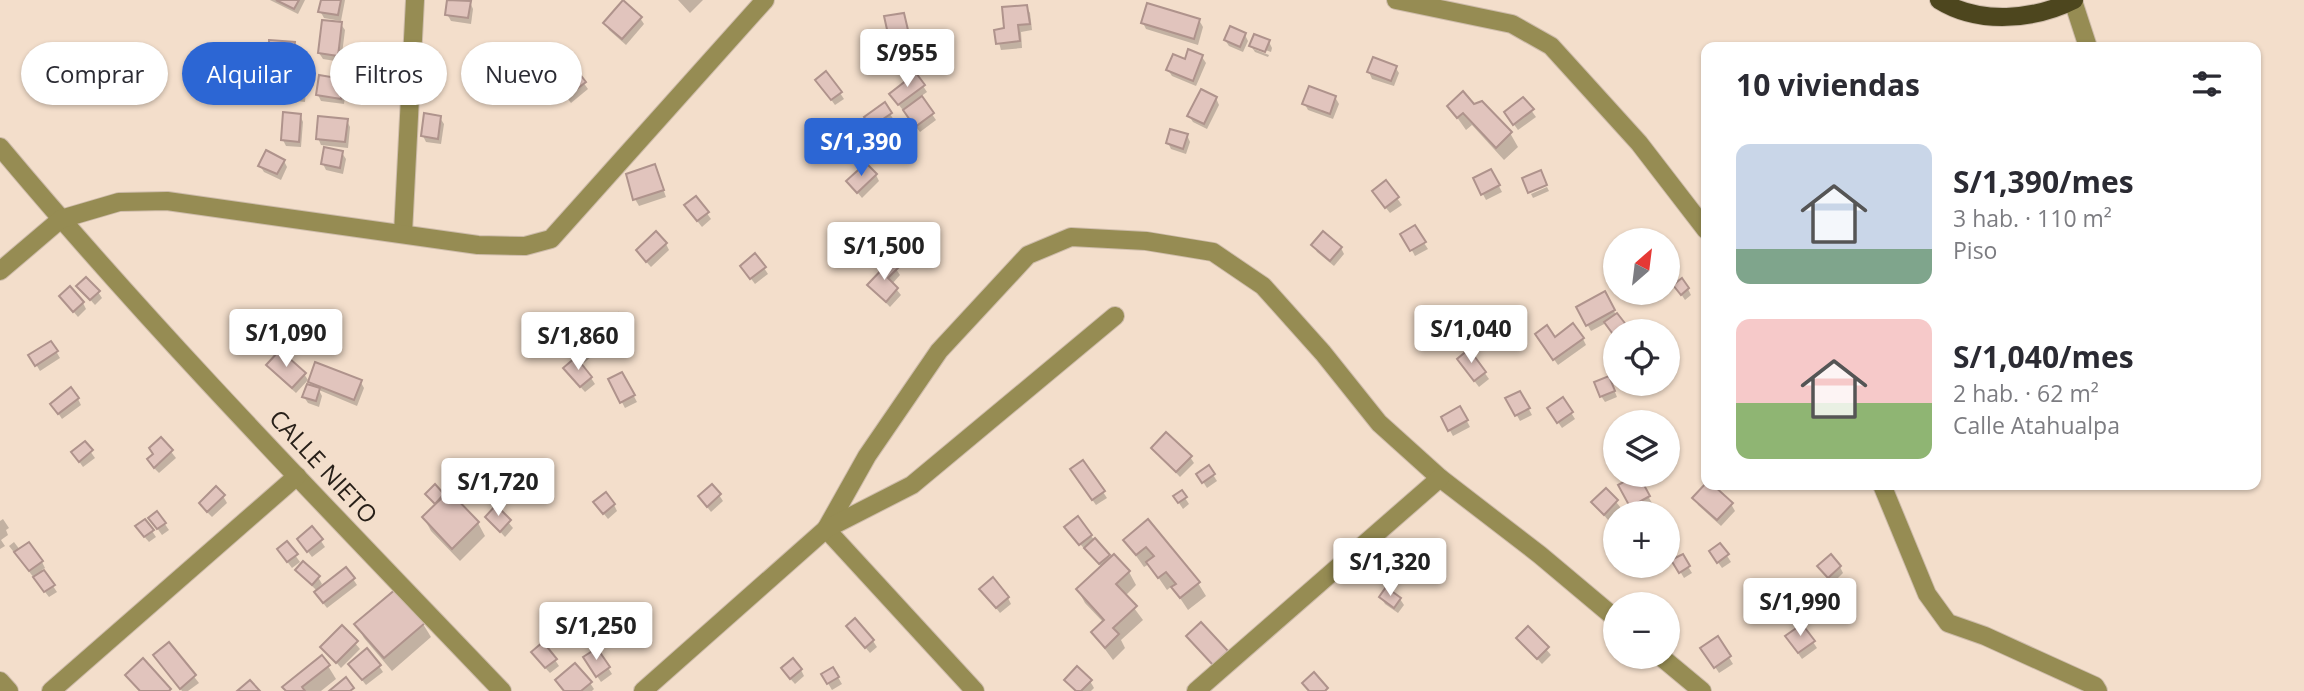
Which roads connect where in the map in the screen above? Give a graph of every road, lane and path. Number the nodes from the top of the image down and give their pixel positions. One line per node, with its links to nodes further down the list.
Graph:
1 (415, 0): 10 (street)
2 (765, 0): 10 (street)
3 (1396, 0): 9 (street)
4 (1939, 0): 5 (main road)
5 (2074, 0): 6 (street)
6 (2087, 42)
7 (0, 147): 8 (street, CALLE NIETO)
8 (61, 219): 10 (street); 11 (street); 13 (street, CALLE NIETO)
9 (1701, 224)
10 (403, 233)
11 (0, 271)
12 (1115, 316): 16 (street)
13 (297, 476): 21 (street); 22 (street, CALLE NIETO)
14 (1440, 478): 16 (street); 17 (street); 25 (street)
15 (1884, 490): 27 (street)
16 (826, 529): 23 (street); 24 (street)
17 (1603, 608)
18 (1676, 669): 26 (street)
19 (0, 681): 20 (street)
20 (9, 691)
21 (51, 691)
22 (502, 691)
23 (643, 691)
24 (975, 691)
25 (1196, 691)
26 (1702, 691)
27 (2098, 691)

